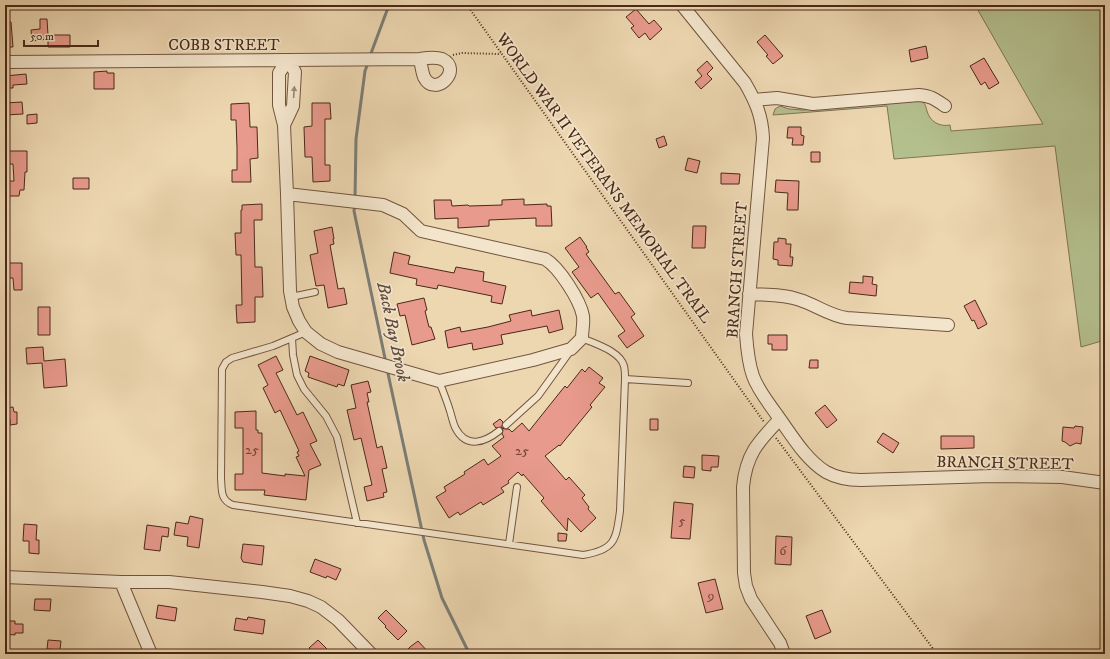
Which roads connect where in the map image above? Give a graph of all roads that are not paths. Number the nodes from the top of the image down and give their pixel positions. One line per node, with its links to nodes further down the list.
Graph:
1 (682, 5): 5 (street, BRANCH STREET)
2 (420, 58): 2 (street, COBB STREET); 3 (street, COBB STREET)
3 (288, 60): 4 (street, COBB STREET); 7 (street)
4 (5, 62)
5 (754, 100): 6 (street); 9 (street, BRANCH STREET)
6 (945, 106)
7 (287, 194): 10 (street); 14 (street)
8 (315, 292): 10 (lane)
9 (749, 294): 11 (street); 19 (street, BRANCH STREET)
10 (291, 297): 12 (street)
11 (948, 325)
12 (306, 332): 13 (lane); 17 (street)
13 (292, 338): 24 (lane); 24 (lane)
14 (582, 338): 15 (street); 16 (lane)
15 (571, 349): 17 (street); 20 (lane)
16 (625, 379): 18 (lane); 25 (lane)
17 (440, 381): 21 (lane)
18 (688, 383)
19 (780, 419): 22 (street, BRANCH STREET); 30 (street)
20 (506, 425)
21 (499, 431)
22 (1105, 483)
23 (517, 487): 25 (lane)
24 (357, 523): 25 (lane)
25 (509, 544)
26 (5, 577): 27 (street)
27 (121, 582): 28 (street); 29 (street)
28 (151, 654)
29 (371, 654)
30 (784, 654)

